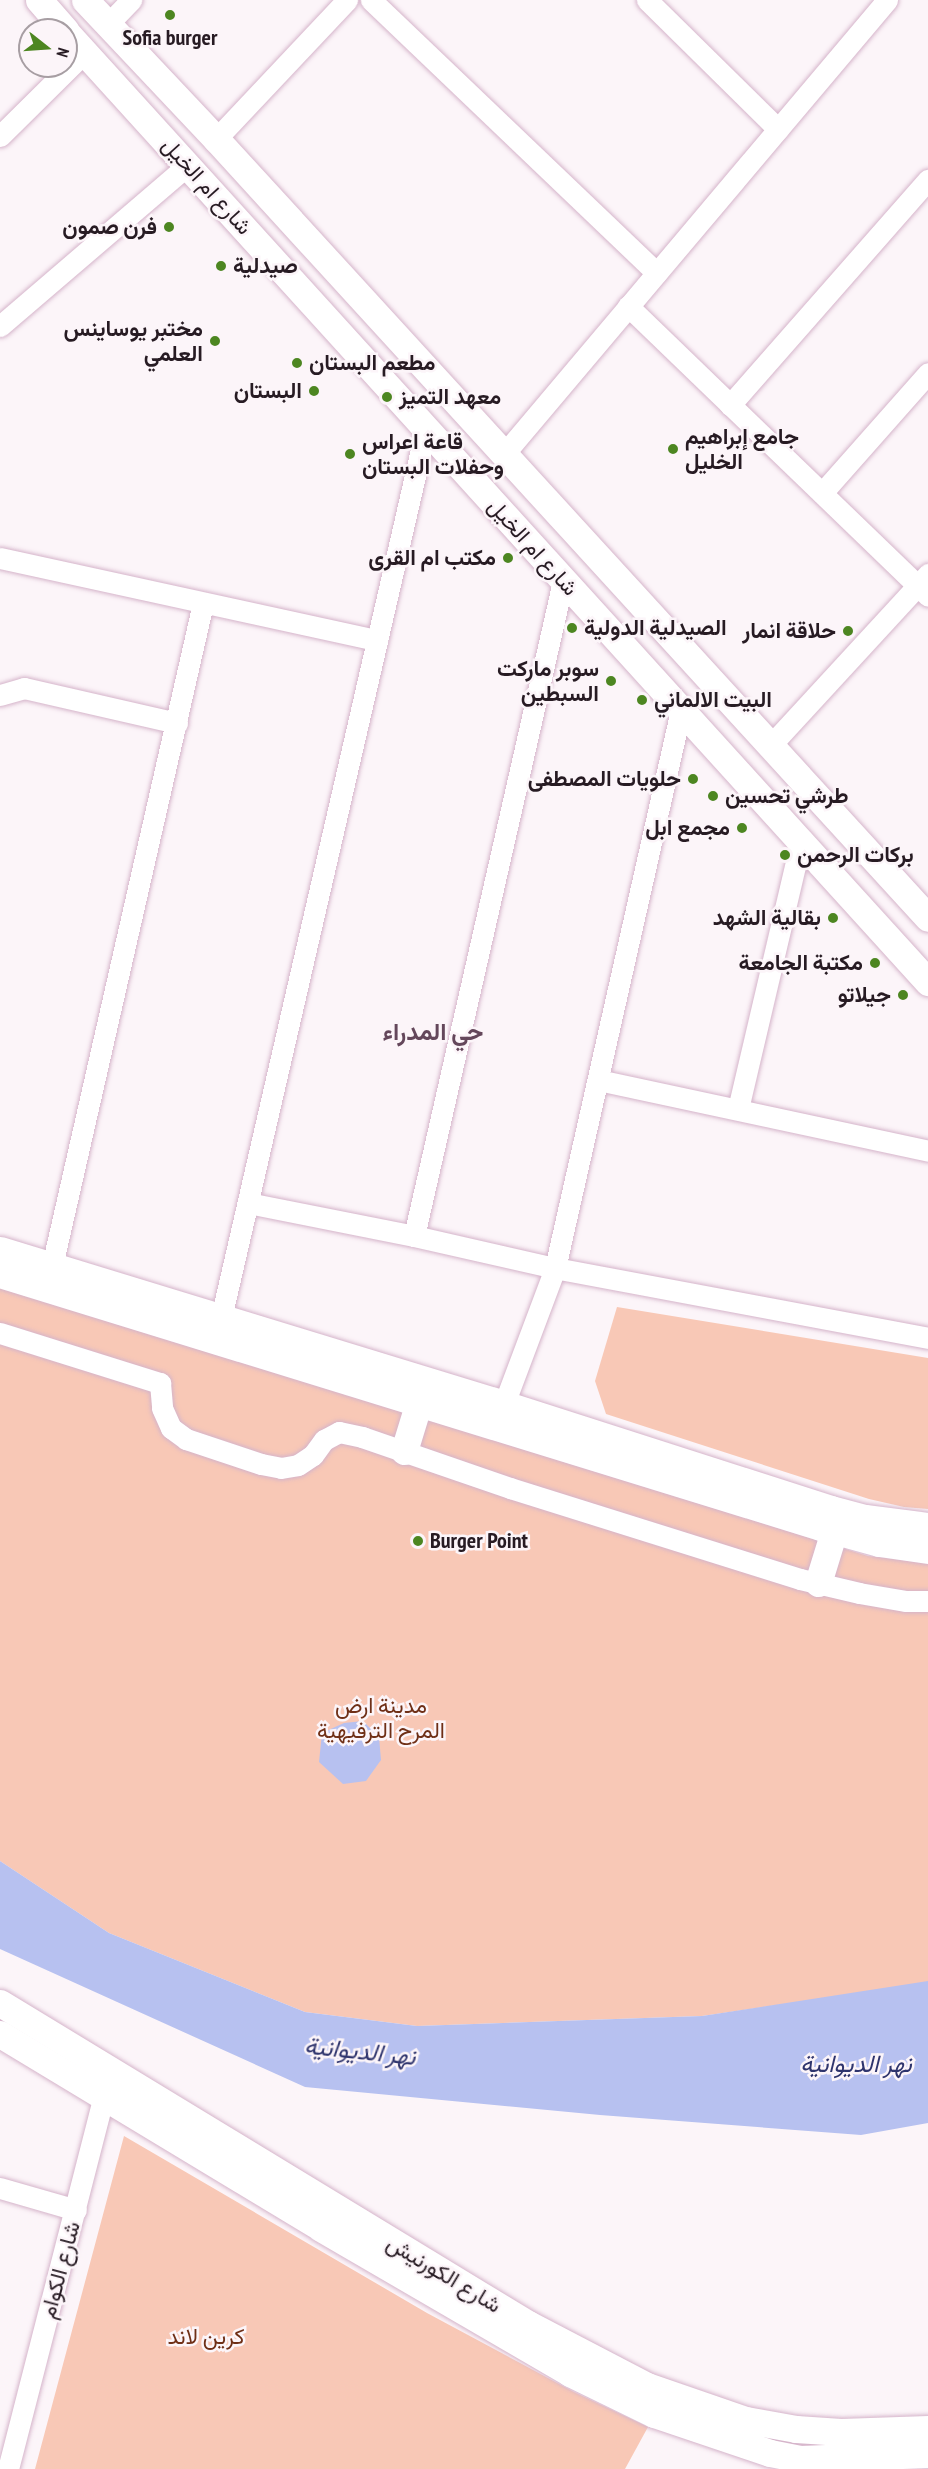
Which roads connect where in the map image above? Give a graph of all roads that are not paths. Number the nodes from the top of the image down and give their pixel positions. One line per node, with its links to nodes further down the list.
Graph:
1 (85, 0): 9 (main road, شارع ام الخيل)
2 (131, 0): 9 (street)
3 (347, 0): 14 (street)
4 (371, 0): 17 (street)
5 (647, 0): 12 (street)
6 (887, 0): 12 (street)
7 (42, 1): 8 (main road, شارع ام الخيل)
8 (55, 18)
9 (107, 25): 14 (main road, شارع ام الخيل)
10 (78, 46): 11 (main road, شارع ام الخيل)
11 (84, 53): 13 (street); 15 (main road, شارع ام الخيل)
12 (778, 129): 17 (street)
13 (0, 136)
14 (216, 139): 23 (main road, شارع ام الخيل)
15 (188, 165): 19 (street); 22 (main road, شارع ام الخيل)
16 (928, 180): 21 (street)
17 (657, 273): 18 (street)
18 (628, 306): 21 (street); 23 (street)
19 (0, 326)
20 (928, 373): 24 (street)
21 (730, 405): 24 (street)
22 (426, 428): 26 (main road, شارع ام الخيل); 29 (street)
23 (504, 454): 33 (main road, شارع ام الخيل)
24 (822, 493): 27 (street)
25 (0, 558): 28 (street)
26 (563, 581): 31 (main road, شارع ام الخيل); 41 (street)
27 (924, 585): 33 (street)
28 (202, 603): 29 (street); 32 (street)
29 (377, 640): 40 (street)
30 (0, 695): 32 (street)
31 (681, 710): 34 (main road, شارع ام الخيل); 37 (street)
32 (177, 723): 43 (street)
33 (770, 746): 35 (main road, شارع ام الخيل)
34 (801, 840): 36 (main road, شارع ام الخيل); 38 (street)
35 (928, 918)
36 (928, 982)
37 (598, 1080): 38 (street); 44 (street)
38 (738, 1109): 39 (street)
39 (928, 1151)
40 (248, 1203): 41 (street); 46 (street)
41 (414, 1236): 44 (street)
42 (0, 1250): 43 (main road)
43 (52, 1266): 46 (main road)
44 (555, 1268): 48 (street); 50 (street)
45 (0, 1274): 49 (main road)
46 (221, 1318): 50 (main road)
47 (0, 1332): 51 (street)
48 (928, 1338)
49 (419, 1402): 51 (main road); 53 (main road)
50 (504, 1404): 52 (main road)
51 (404, 1451): 55 (street)
52 (928, 1526)
53 (834, 1531): 54 (main road); 55 (main road)
54 (928, 1550)
55 (818, 1583): 56 (street)
56 (928, 1601)
57 (0, 2003): 59 (main road, شارع الكورنيش)
58 (0, 2034): 59 (main road, شارع الكورنيش)
59 (107, 2084): 61 (street, شارع الكوام); 62 (main road, شارع الكورنيش); 63 (main road, شارع الكورنيش)
60 (0, 2188): 61 (street)
61 (76, 2210): 64 (street, شارع الكوام)
62 (928, 2429)
63 (928, 2454)
64 (8, 2469)

